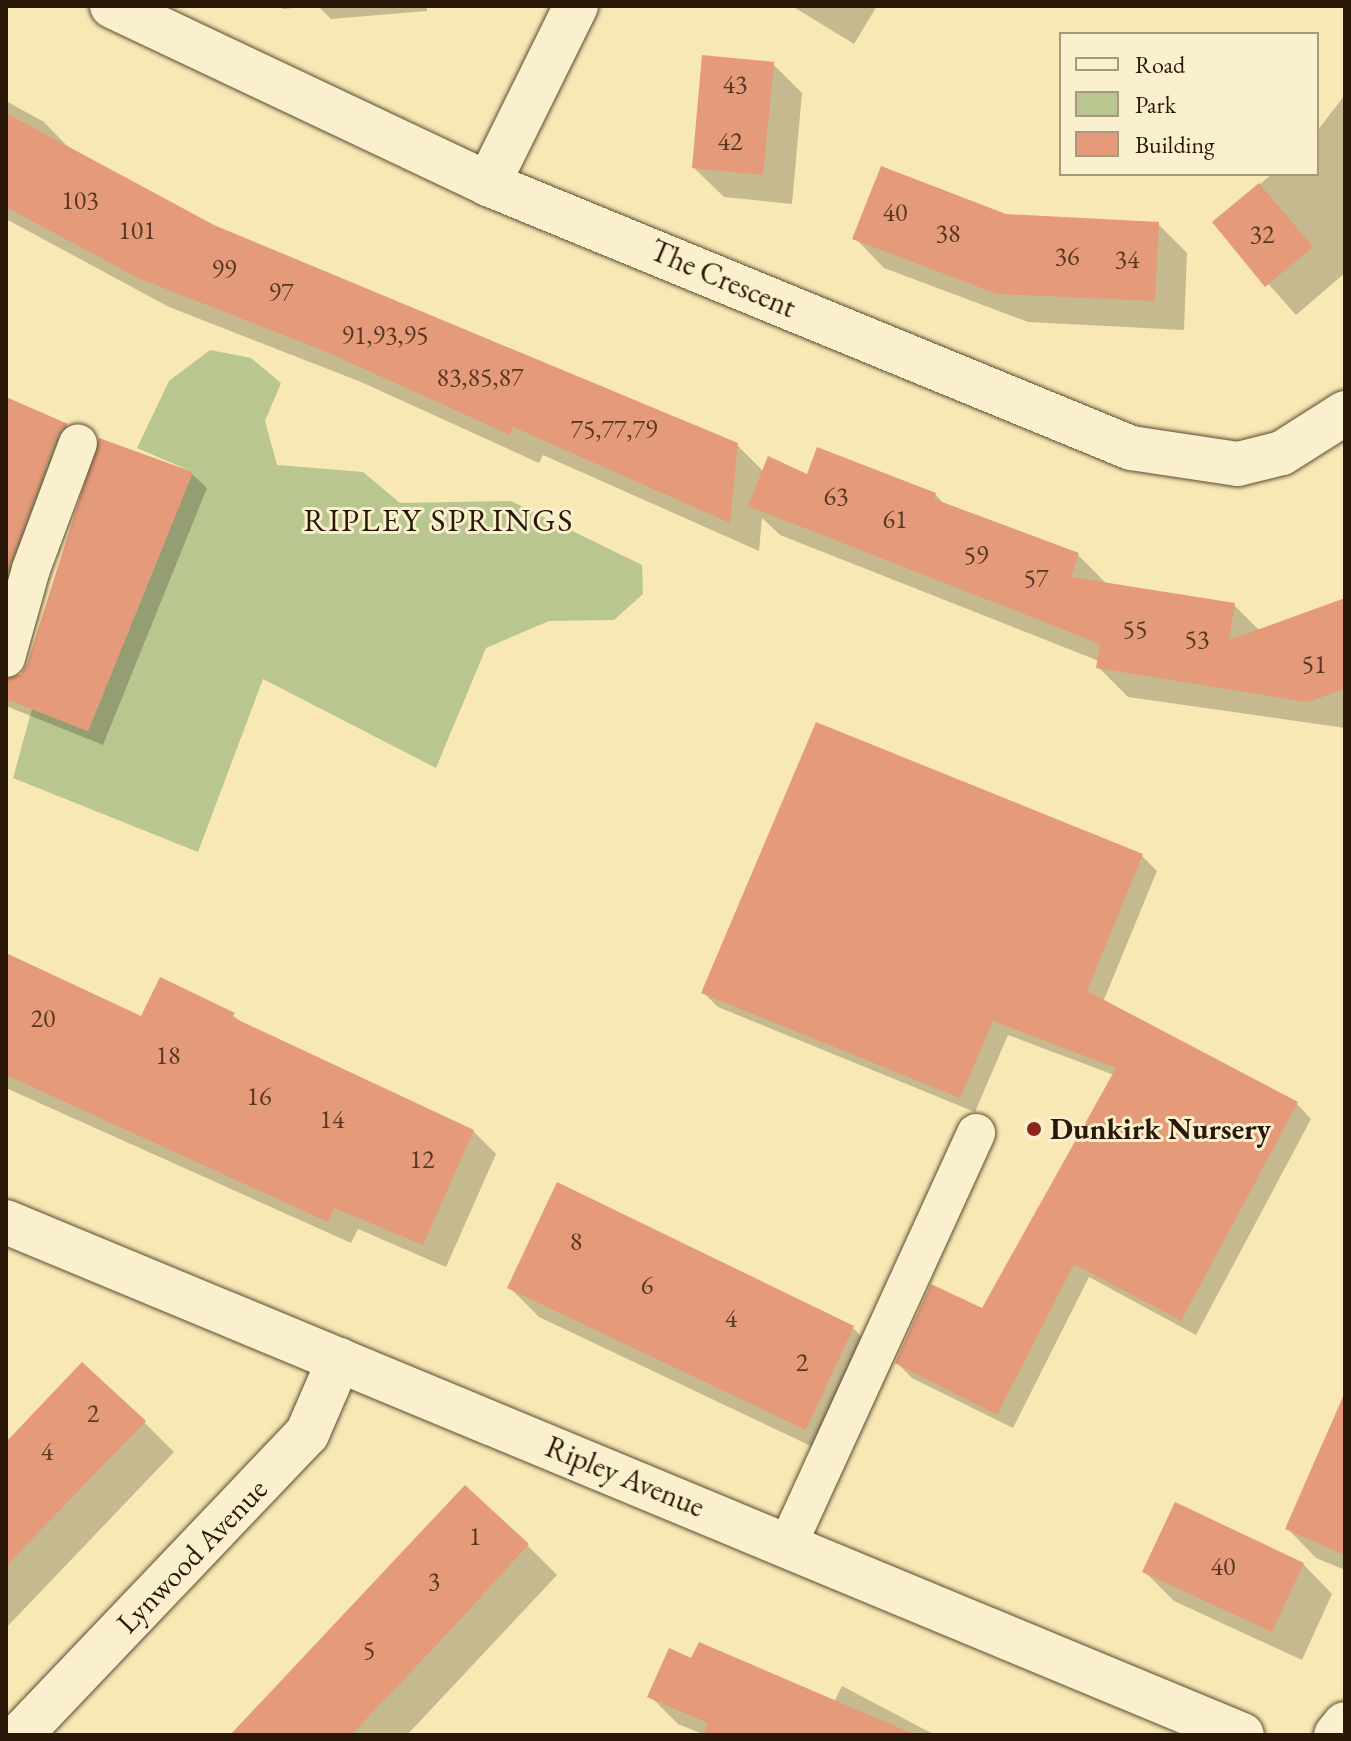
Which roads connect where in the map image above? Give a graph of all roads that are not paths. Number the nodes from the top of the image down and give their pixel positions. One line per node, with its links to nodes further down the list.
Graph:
1 (112, 6): 3 (street, The Crescent)
2 (576, 6): 3 (street)
3 (488, 184): 4 (street, The Crescent)
4 (1345, 413)
5 (78, 443): 6 (lane)
6 (6, 658)
7 (976, 1133): 10 (lane)
8 (6, 1222): 9 (street, Ripley Avenue)
9 (339, 1360): 10 (street, Ripley Avenue); 12 (street, Lynwood Avenue)
10 (788, 1544): 13 (street, Ripley Avenue)
11 (1345, 1724): 14 (street)
12 (20, 1735)
13 (1242, 1735)
14 (1336, 1735)

